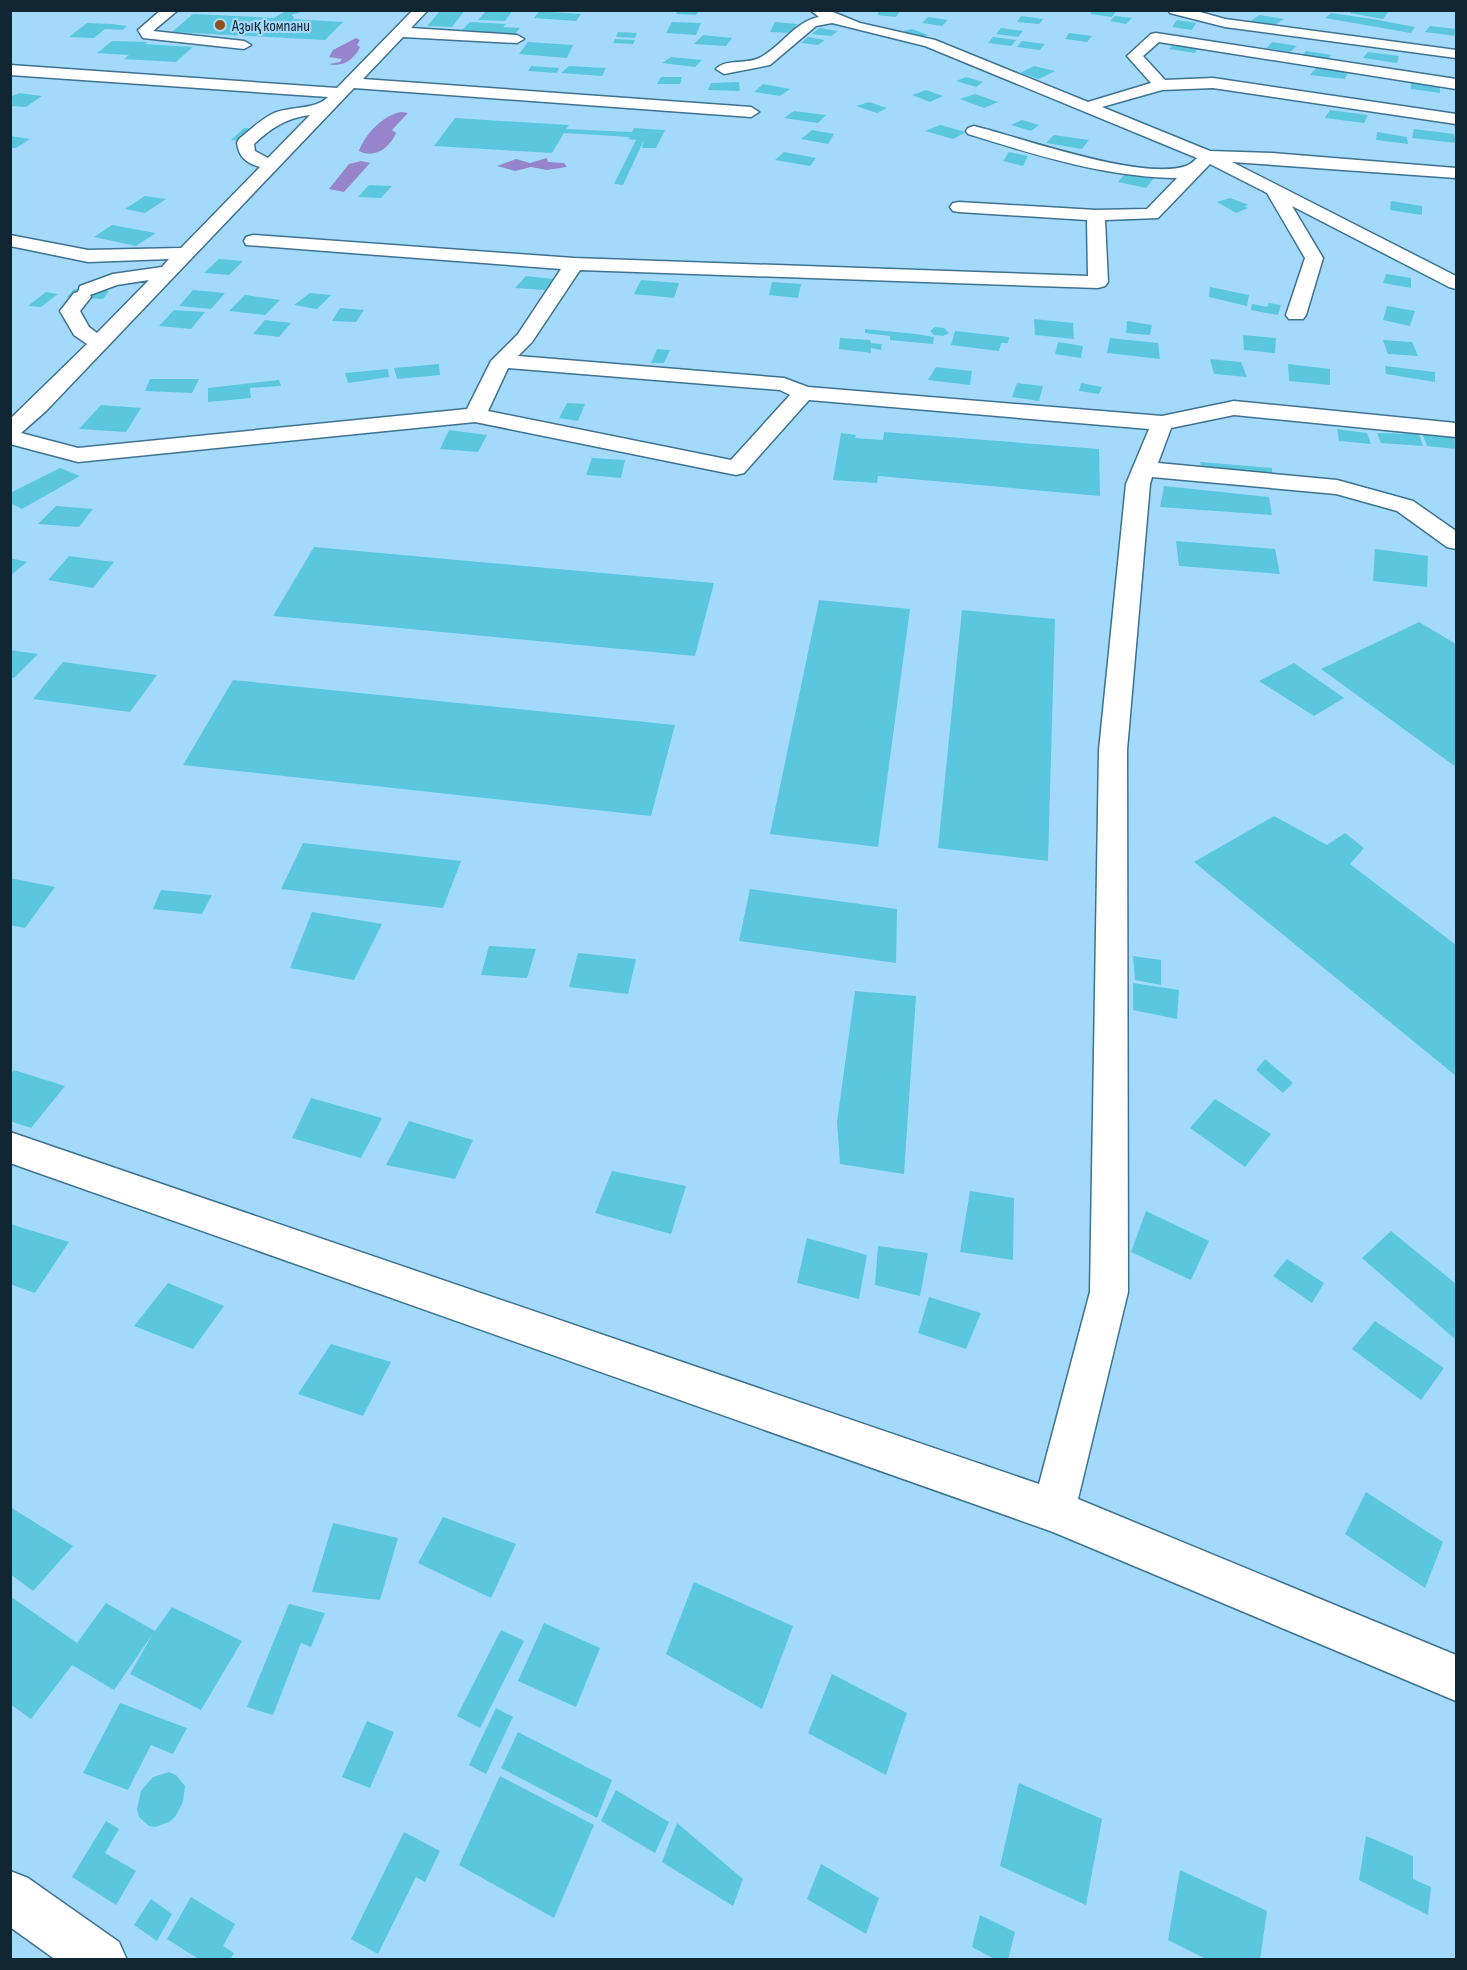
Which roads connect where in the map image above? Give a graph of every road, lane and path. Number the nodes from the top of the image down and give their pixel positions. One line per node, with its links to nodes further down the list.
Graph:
1 (171, 10): 7 (street)
2 (421, 10): 5 (street)
3 (1175, 10): 8 (street)
4 (823, 15): 9 (street); 14 (street)
5 (400, 32): 6 (street); 13 (street)
6 (517, 39)
7 (244, 45)
8 (1456, 54)
9 (724, 69)
10 (10, 70): 13 (street)
11 (1456, 84): 12 (street)
12 (1161, 85): 14 (street); 17 (street)
13 (346, 88): 15 (street); 16 (street)
14 (1087, 107): 19 (street)
15 (325, 109): 20 (street); 20 (street)
16 (751, 112)
17 (1456, 119)
18 (974, 131): 19 (street)
19 (1208, 156): 21 (street); 22 (street); 24 (street)
20 (272, 164): 27 (street)
21 (1456, 173)
22 (1274, 190): 30 (street); 31 (street)
23 (959, 207): 24 (street)
24 (1096, 215): 28 (street)
25 (10, 240): 27 (street)
26 (253, 241): 28 (street)
27 (186, 253): 29 (street)
28 (574, 264): 33 (street)
29 (168, 271): 32 (street); 32 (street)
30 (1456, 284)
31 (1296, 315)
32 (99, 343): 38 (street)
33 (501, 361): 34 (street); 35 (street)
34 (804, 393): 35 (street); 36 (street)
35 (475, 415): 39 (street)
36 (1162, 423): 37 (street); 40 (street)
37 (1456, 430)
38 (10, 432)
39 (10, 437)
40 (1144, 469): 41 (street); 43 (street)
41 (1456, 542)
42 (10, 1147): 43 (street)
43 (1054, 1511): 44 (street)
44 (1456, 1678)
45 (10, 1896): 46 (street)
46 (101, 1959)

